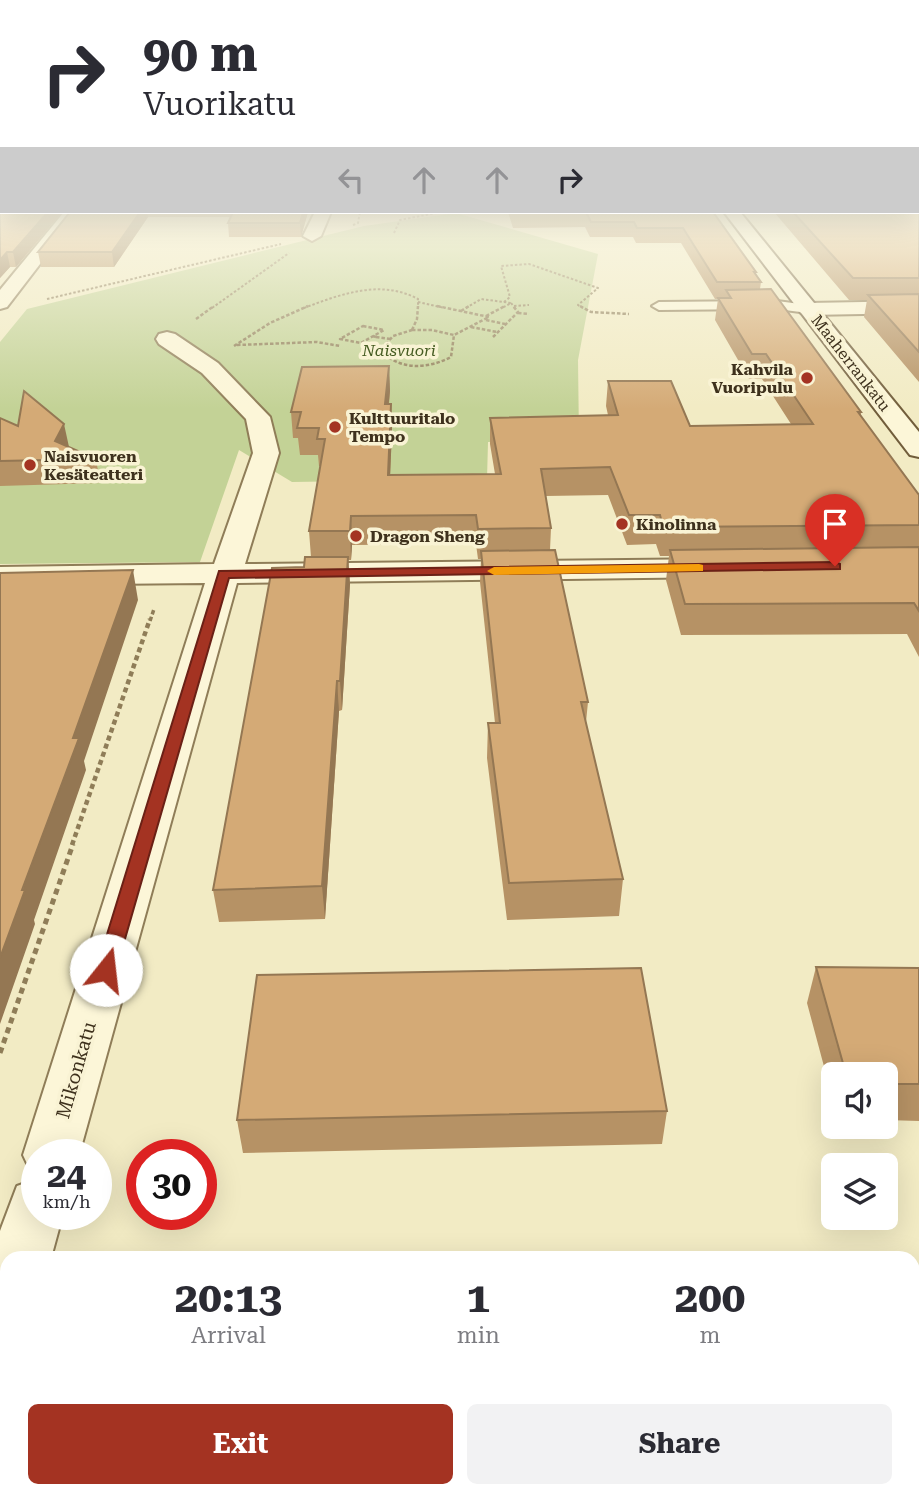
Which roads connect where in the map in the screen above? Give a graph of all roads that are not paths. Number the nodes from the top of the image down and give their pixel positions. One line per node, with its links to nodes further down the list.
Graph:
1 (27, 269): 3 (street)
2 (777, 269): 6 (street, Maaherrankatu)
3 (0, 303)
4 (659, 306): 6 (lane)
5 (919, 307): 6 (street)
6 (808, 309): 8 (street, Maaherrankatu)
7 (167, 339): 10 (street, Mikonkatu)
8 (919, 449)
9 (752, 568): 10 (street)
10 (223, 574): 11 (street); 12 (street, Mikonkatu)
11 (0, 576)
12 (56, 1139)
13 (29, 1230): 14 (street)
14 (23, 1251)

